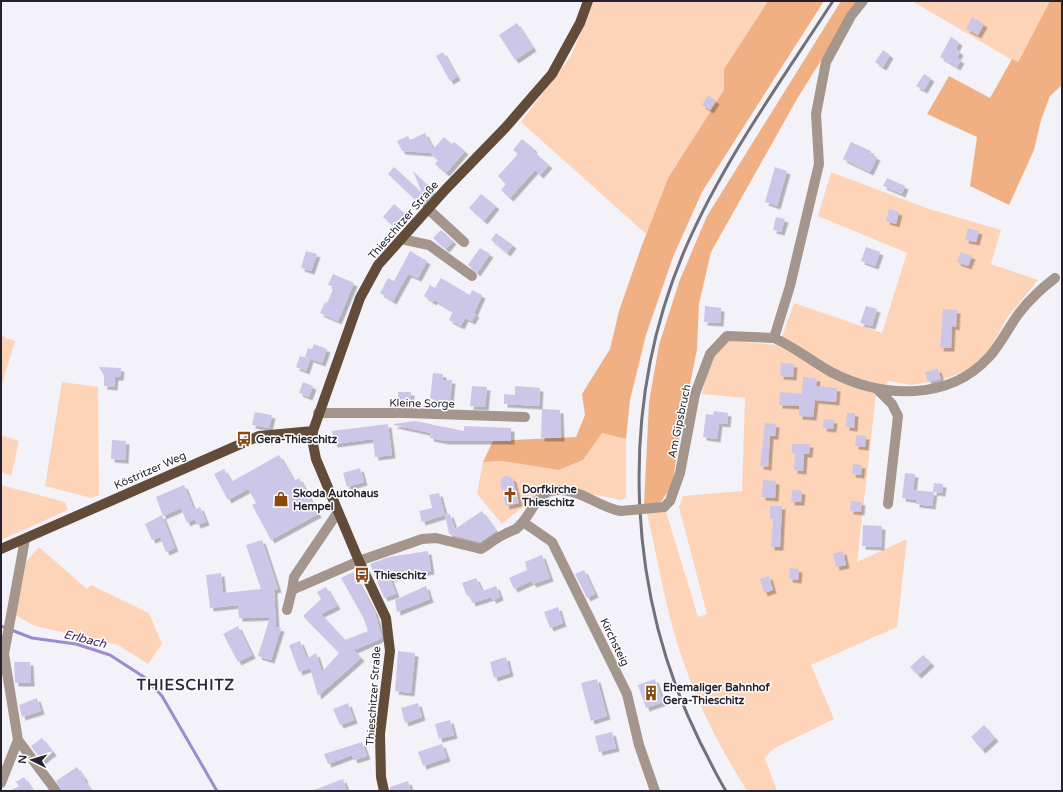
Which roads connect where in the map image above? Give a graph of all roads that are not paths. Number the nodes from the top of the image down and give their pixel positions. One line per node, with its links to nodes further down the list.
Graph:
1 (588, 1): 3 (main road, Thieschitzer Straße)
2 (863, 1): 8 (street)
3 (428, 209): 4 (main road, Thieschitzer Straße); 5 (street)
4 (401, 239): 6 (street); 10 (main road, Thieschitzer Straße)
5 (464, 242)
6 (472, 276)
7 (1055, 278): 9 (street)
8 (774, 338): 9 (street); 15 (street, Am Gipsbruch, bridge)
9 (877, 389): 13 (street)
10 (318, 414): 11 (street, Kleine Sorge); 12 (main road, Thieschitzer Straße)
11 (525, 417)
12 (313, 431): 14 (main road, Thieschitzer Straße); 16 (main road, Köstritzer Weg)
13 (888, 504)
14 (338, 512): 18 (main road, Thieschitzer Straße); 19 (street)
15 (523, 522): 18 (street, Am Gipsbruch); 25 (street, Kirchsteig)
16 (25, 539): 17 (main road, Köstritzer Weg); 21 (street)
17 (1, 549)
18 (359, 561): 19 (street); 24 (main road, Thieschitzer Straße)
19 (292, 590): 20 (street)
20 (287, 610)
21 (18, 740): 22 (street); 23 (street)
22 (1, 783)
23 (56, 791)
24 (384, 791)
25 (655, 791)

